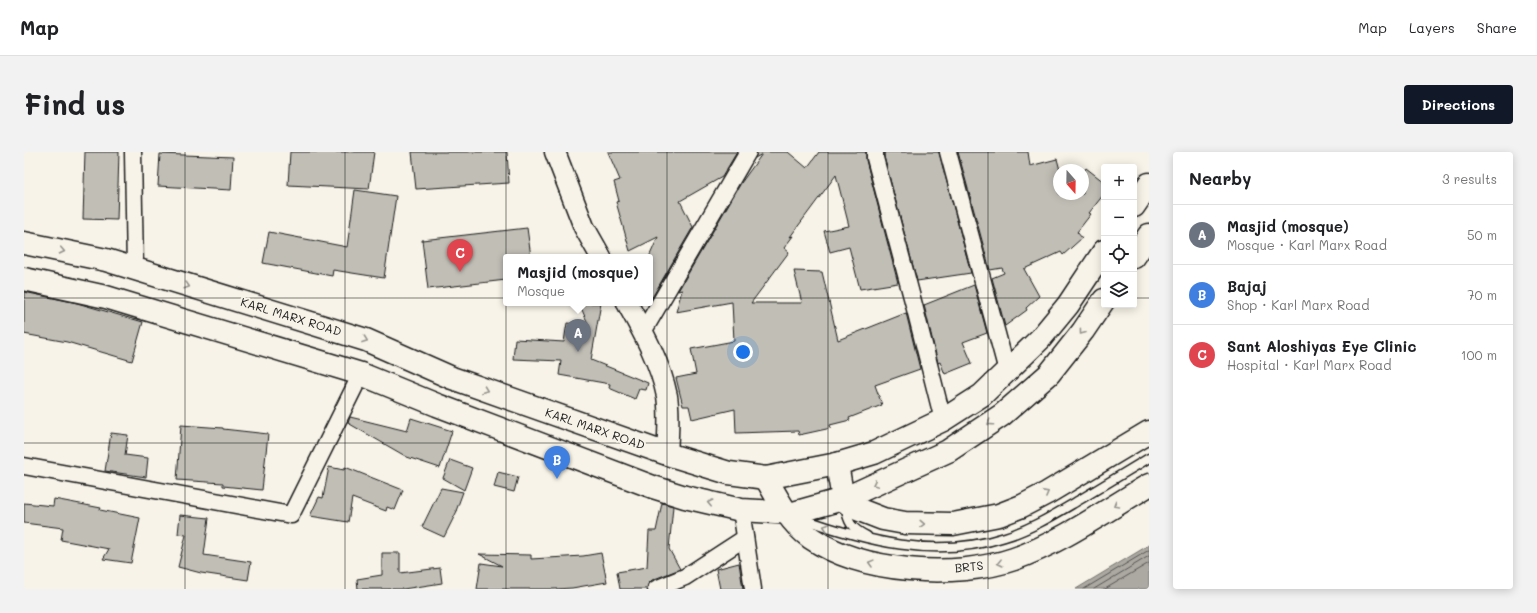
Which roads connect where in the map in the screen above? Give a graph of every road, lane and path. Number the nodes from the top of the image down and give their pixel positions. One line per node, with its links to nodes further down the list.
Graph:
1 (132, 152): 13 (street)
2 (555, 152): 11 (street)
3 (748, 152): 17 (street)
4 (875, 152): 20 (street)
5 (948, 152): 18 (street)
6 (1149, 184): 7 (main road)
7 (1137, 202)
8 (1149, 235): 10 (main road)
9 (24, 243): 13 (main road, KARL MARX ROAD, one-way to 13)
10 (1137, 253)
11 (599, 254)
12 (1101, 256): 18 (main road, KARL MARX ROAD)
13 (135, 270): 22 (main road, KARL MARX ROAD, one-way to 22)
14 (24, 279): 19 (main road)
15 (1101, 304): 28 (main road, one-way to 28)
16 (629, 306): 17 (street)
17 (643, 332): 22 (street)
18 (1007, 371): 20 (main road, KARL MARX ROAD)
19 (361, 374): 25 (street); 29 (main road, one-way to 19)
20 (943, 420): 24 (main road, KARL MARX ROAD)
21 (1149, 432): 28 (main road, one-way to 21)
22 (667, 454): 26 (main road, KARL MARX ROAD)
23 (1149, 458): 32 (lane, BRTS)
24 (837, 464): 26 (main road, KARL MARX ROAD); 28 (main road, BRTS)
25 (24, 466)
26 (766, 478): 30 (main road, BRTS)
27 (1149, 485): 30 (main road, BRTS, one-way to 30)
28 (843, 499): 30 (main road); 32 (lane, BRTS)
29 (741, 510): 30 (main road); 31 (street)
30 (786, 513): 32 (lane, BRTS, one-way to 30)
31 (745, 538): 33 (street); 34 (street)
32 (877, 542)
33 (656, 589)
34 (753, 589)

